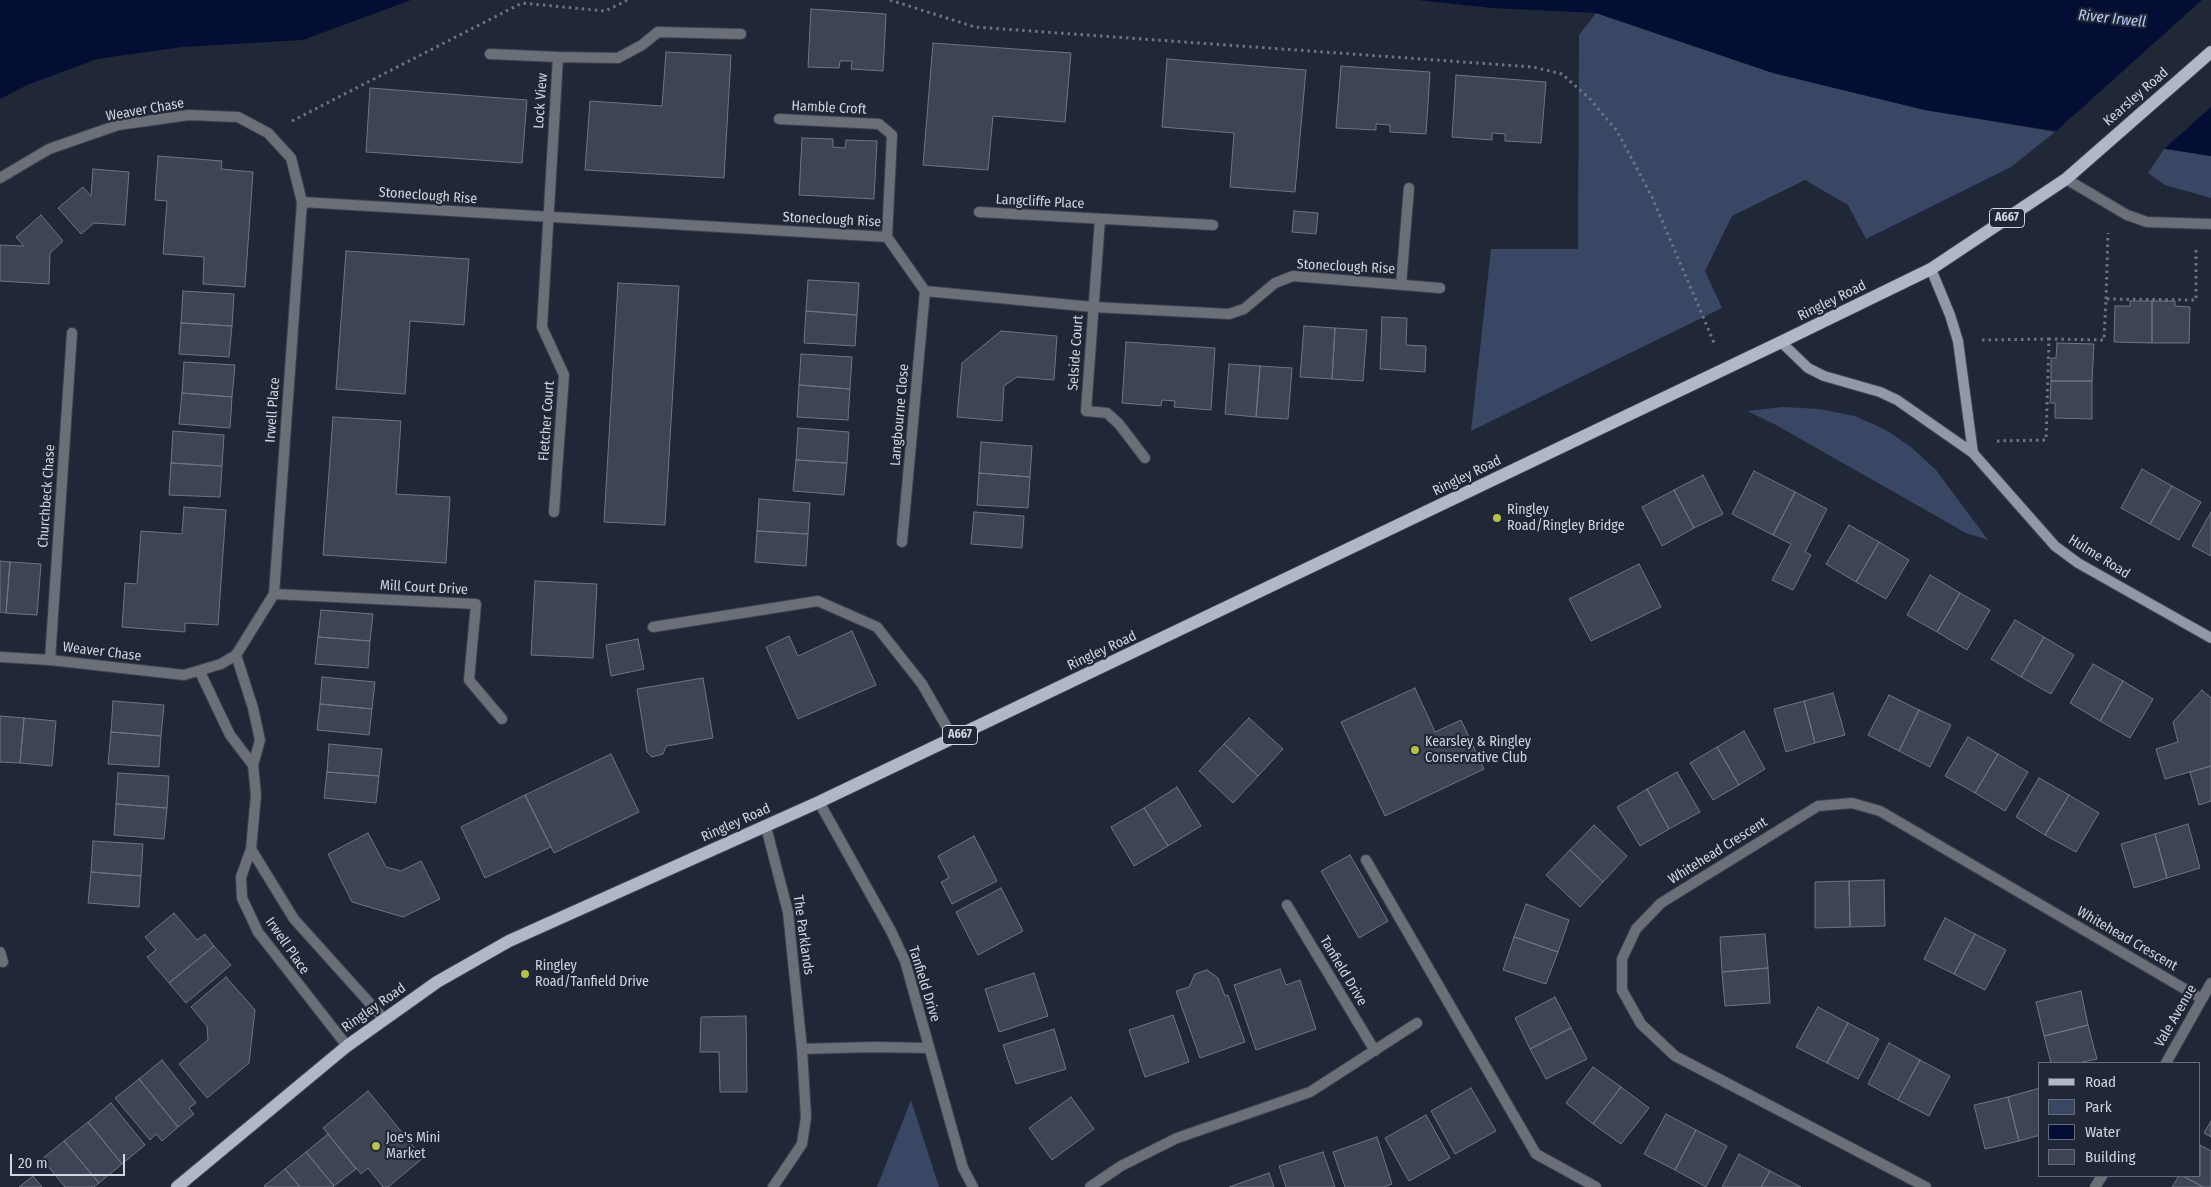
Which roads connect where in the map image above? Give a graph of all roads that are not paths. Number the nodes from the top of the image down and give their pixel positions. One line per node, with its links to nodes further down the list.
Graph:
1 (741, 34): 4 (street, Lock View)
2 (2211, 52): 7 (main road, Kearsley Road / A667)
3 (490, 54): 4 (street)
4 (558, 57): 13 (street, Lock View)
5 (779, 119): 17 (street, Hamble Croft)
6 (291, 158): 8 (street, Weaver Chase); 11 (street, Irwell Place)
7 (2082, 166): 9 (main road, Ringley Road / A667)
8 (0, 178)
9 (2066, 179): 15 (street); 18 (main road, Ringley Road / A667)
10 (1409, 188): 19 (street)
11 (302, 202): 13 (street, Stoneclough Rise); 29 (street, Irwell Place)
12 (979, 212): 14 (street, Langcliffe Place)
13 (548, 217): 17 (street, Stoneclough Rise); 27 (street, Fletcher Court)
14 (1100, 219): 16 (street, Langcliffe Place); 22 (street, Langcliffe Place)
15 (2211, 224)
16 (1213, 225)
17 (887, 236): 21 (street, Stoneclough Rise)
18 (1931, 268): 24 (main road, Ringley Road / A667); 25 (street)
19 (1402, 284): 20 (street, Stoneclough Rise); 22 (street, Stoneclough Rise)
20 (1440, 288)
21 (925, 292): 22 (street, Stoneclough Rise); 28 (street, Langbourne Close)
22 (1093, 307): 26 (street, Selside Court)
23 (72, 333): 34 (street, Churchbeck Chase)
24 (1782, 342): 25 (street, Hulme Road); 37 (main road, Ringley Road / A667)
25 (1973, 453): 31 (street, Hulme Road)
26 (1144, 458)
27 (554, 512)
28 (902, 542)
29 (274, 594): 32 (street, Irwell Place); 36 (street, Mill Court Drive)
30 (653, 627): 37 (street)
31 (2211, 638)
32 (236, 655): 35 (street); 38 (street, Irwell Place)
33 (0, 657): 34 (street, Weaver Chase)
34 (50, 660): 35 (street, Weaver Chase)
35 (200, 672): 38 (street, Irwell Place)
36 (502, 719)
37 (953, 738): 39 (main road, Ringley Road / A667)
38 (252, 765): 41 (street, Irwell Place)
39 (819, 802): 40 (main road, Ringley Road / A667); 49 (street, Tanfield Drive)
40 (766, 827): 46 (main road, Ringley Road / A667); 50 (street, The Parklands)
41 (251, 849): 46 (street, Irwell Place); 48 (street, Irwell Place)
42 (1366, 860): 57 (street)
43 (1287, 905): 51 (street, Tanfield Drive)
44 (2211, 983): 45 (street, Vale Avenue)
45 (2202, 999): 52 (street, Vale Avenue); 58 (street, Whitehead Crescent)
46 (384, 1020): 48 (main road, Ringley Road / A667)
47 (1417, 1023): 51 (street)
48 (347, 1046): 53 (main road, Ringley Road / A667)
49 (929, 1048): 50 (street); 55 (street, Tanfield Drive)
50 (802, 1049): 54 (street, The Parklands)
51 (1375, 1051): 56 (street)
52 (2167, 1062)
53 (177, 1187)
54 (773, 1187)
55 (973, 1187)
56 (1090, 1187)
57 (1596, 1187)
58 (1926, 1187)

